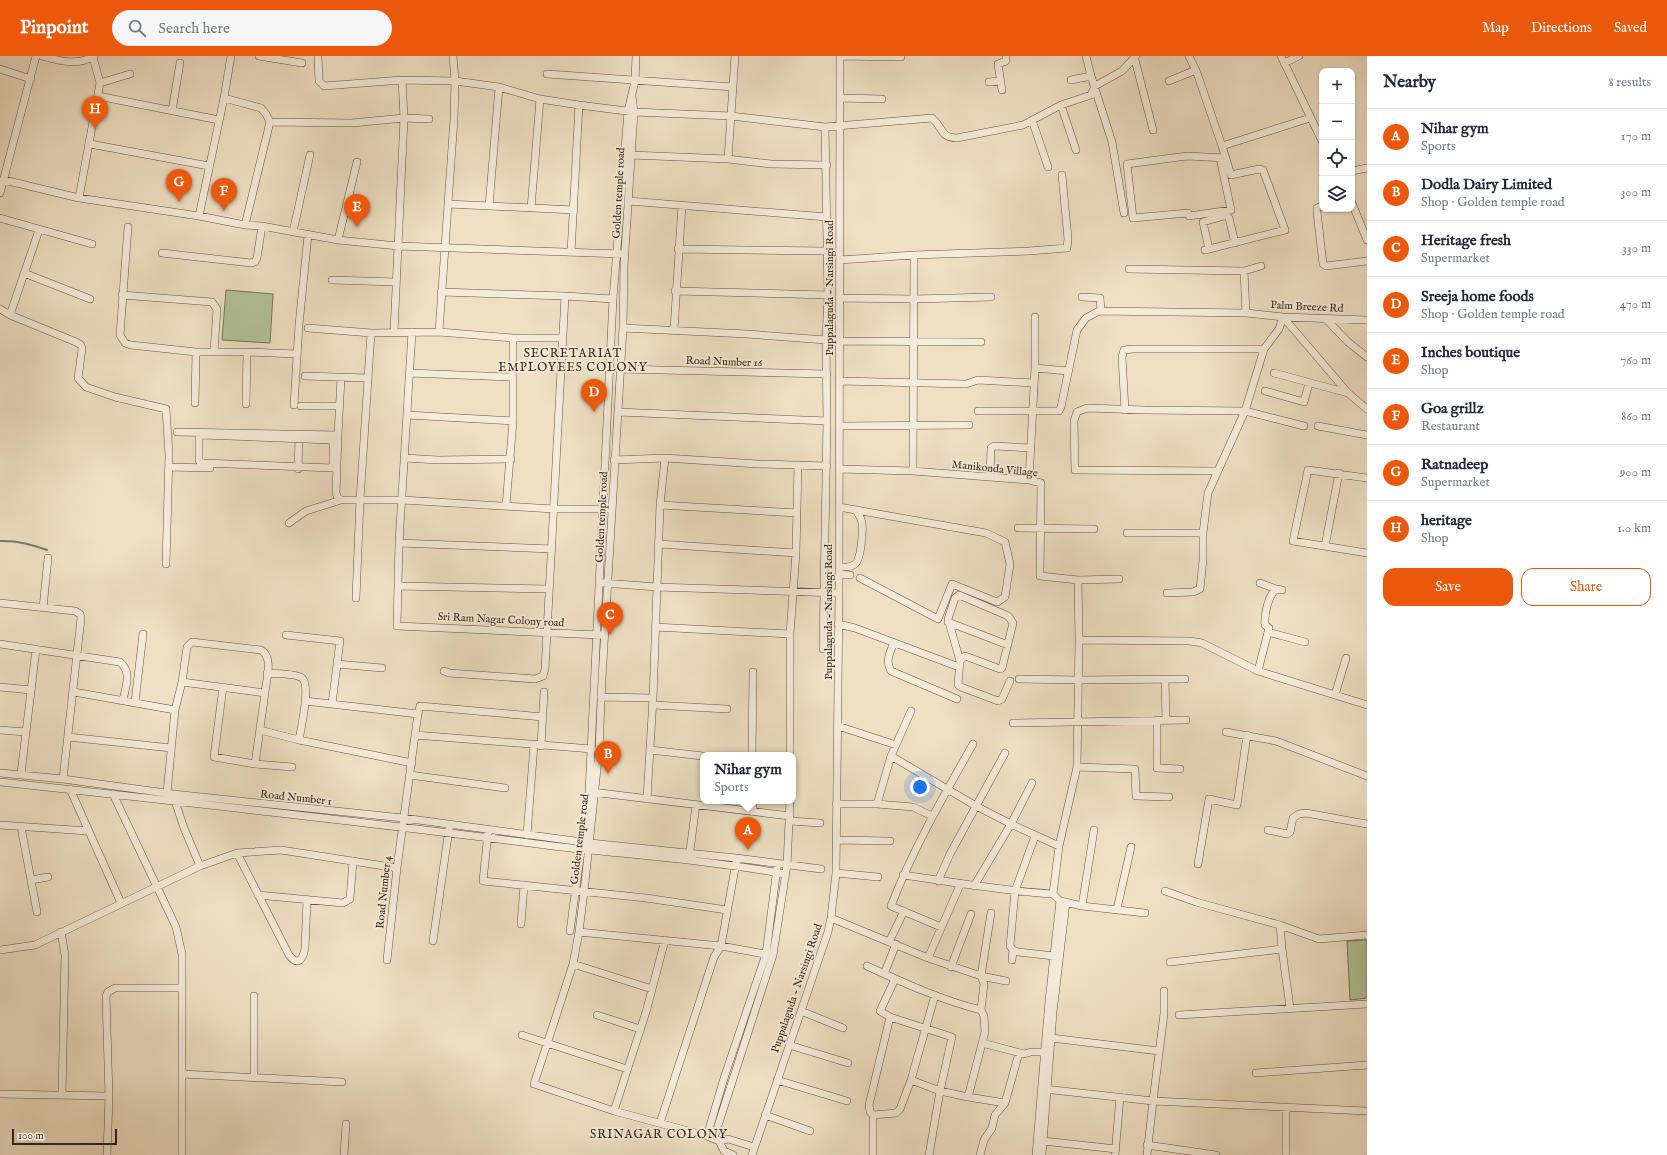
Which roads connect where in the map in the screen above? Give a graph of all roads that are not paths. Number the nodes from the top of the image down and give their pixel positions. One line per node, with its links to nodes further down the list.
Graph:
1 (36, 56): 25 (street)
2 (42, 56): 15 (street)
3 (231, 56): 39 (street)
4 (259, 56): 19 (street)
5 (318, 56): 26 (street)
6 (453, 56): 28 (street)
7 (636, 56): 29 (street, Golden temple road)
8 (735, 56): 36 (street)
9 (840, 56): 16 (street); 40 (street, Puppalaguda - Narsingi Road)
10 (1006, 56): 30 (street)
11 (1086, 56): 24 (street)
12 (1135, 56): 34 (street); 56 (street)
13 (1189, 56): 21 (street)
14 (1299, 56): 17 (street)
15 (94, 57): 33 (street)
16 (900, 57)
17 (1283, 59): 49 (street)
18 (180, 63): 45 (street)
19 (302, 63)
20 (0, 69): 25 (street)
21 (1196, 70): 31 (street); 59 (street)
22 (130, 74): 33 (street)
23 (547, 74): 29 (street)
24 (1091, 76): 27 (street); 34 (street)
25 (31, 79): 72 (street)
26 (402, 80): 28 (street); 48 (street)
27 (1071, 80)
28 (455, 81): 35 (street); 76 (street)
29 (634, 81): 36 (street); 46 (street, Golden temple road)
30 (1000, 81): 32 (street); 37 (street)
31 (1169, 81)
32 (989, 82)
33 (100, 83): 38 (street)
34 (1095, 86): 44 (street); 83 (street)
35 (499, 87): 41 (street); 78 (street)
36 (733, 87): 47 (street)
37 (1002, 90)
38 (98, 96): 45 (street); 58 (street)
39 (224, 98): 51 (street); 53 (street)
40 (840, 98): 42 (street); 54 (street, Puppalaguda - Narsingi Road)
41 (540, 99): 43 (street); 80 (street)
42 (882, 99)
43 (579, 105): 46 (street); 81 (street)
44 (1061, 105): 52 (street); 60 (street)
45 (172, 111): 51 (street)
46 (631, 112): 47 (street); 62 (street, Golden temple road); 103 (street, Golden temple road)
47 (732, 116): 55 (street); 64 (street)
48 (404, 118): 50 (street); 53 (street); 97 (street)
49 (1310, 118): 57 (street); 59 (street)
50 (429, 119)
51 (219, 120): 67 (street)
52 (1032, 120): 54 (street); 68 (street)
53 (270, 122): 87 (street)
54 (839, 126): 55 (street); 105 (street, Puppalaguda - Narsingi Road)
55 (826, 127): 66 (street)
56 (1153, 130)
57 (1321, 140)
58 (90, 144): 67 (street); 74 (street)
59 (1222, 146): 63 (street)
60 (1076, 150)
61 (310, 155): 91 (street)
62 (631, 155): 64 (street); 75 (street, Golden temple road)
63 (1222, 158): 63 (street); 95 (street)
64 (728, 159): 66 (street)
65 (357, 162): 93 (street)
66 (827, 165): 85 (street)
67 (209, 166): 84 (street)
68 (1048, 167)
69 (1367, 168): 70 (street)
70 (1355, 170)
71 (1062, 175): 104 (street)
72 (2, 181): 73 (street); 74 (street)
73 (0, 192)
74 (79, 198): 84 (street)
75 (629, 201): 77 (street); 103 (street, Golden temple road)
76 (448, 204): 78 (street); 98 (street)
77 (682, 205): 85 (street); 99 (street)
78 (489, 206): 80 (street)
79 (1319, 207): 106 (street)
80 (531, 208): 81 (street)
81 (574, 210): 101 (street)
82 (1355, 210): 94 (street)
83 (1124, 213)
84 (199, 216): 87 (street)
85 (827, 217): 100 (street)
86 (0, 218): 90 (street)
87 (245, 225): 88 (street)
88 (262, 226): 91 (street); 102 (street)
89 (128, 228): 116 (street)
90 (39, 230): 96 (street); 110 (street)
91 (293, 232): 92 (street)
92 (308, 235): 93 (street); 149 (street)
93 (338, 240): 97 (street)
94 (1367, 240)
95 (1235, 243): 95 (street)
96 (92, 244)
97 (398, 246): 98 (street); 112 (street)
98 (444, 247): 101 (street); 114 (street)
99 (678, 249): 100 (street); 113 (street)
100 (827, 251): 115 (street)
101 (571, 252): 103 (street)
102 (162, 253)
103 (621, 254): 122 (street, Golden temple road); 133 (street, Golden temple road)
104 (914, 255): 105 (street); 123 (street)
105 (840, 260): 119 (street, Puppalaguda - Narsingi Road)
106 (1367, 261)
107 (1260, 266): 109 (street)
108 (1129, 269): 109 (street)
109 (1244, 271): 126 (street)
110 (24, 273): 121 (street); 127 (street)
111 (332, 280): 112 (street)
112 (396, 282): 135 (street)
113 (675, 291): 115 (street); 134 (street)
114 (441, 292): 117 (street); 137 (street)
115 (828, 295): 141 (street)
116 (122, 296): 146 (street); 147 (street)
117 (565, 296): 122 (street); 140 (street)
118 (991, 297): 123 (street)
119 (840, 298): 123 (street); 142 (street, Puppalaguda - Narsingi Road)
120 (1082, 298): 125 (street)
121 (90, 299)
122 (613, 299): 213 (street, Golden temple road)
123 (914, 299): 143 (street)
124 (0, 309): 127 (street)
125 (1101, 311): 126 (street, Palm Breeze Rd); 153 (street)
126 (1246, 313): 129 (street, Palm Breeze Rd)
127 (10, 315): 195 (street)
128 (1035, 316): 151 (street)
129 (1283, 317): 130 (street, Palm Breeze Rd); 145 (street); 166 (street)
130 (1326, 319): 131 (street, Palm Breeze Rd); 150 (street)
131 (1367, 320)
132 (308, 328): 138 (street)
133 (623, 328): 134 (street); 152 (street, Golden temple road)
134 (674, 330): 141 (street)
135 (394, 332): 136 (street); 138 (street)
136 (412, 332): 137 (street); 154 (street)
137 (439, 332): 139 (street)
138 (371, 333): 160 (street)
139 (513, 338): 140 (street); 158 (street)
140 (563, 338): 212 (street)
141 (826, 340): 156 (street)
142 (840, 341): 143 (street); 161 (street, Puppalaguda - Narsingi Road)
143 (913, 341): 144 (street); 162 (street)
144 (980, 342)
145 (1264, 349): 171 (street); 173 (street)
146 (214, 351): 147 (street); 148 (street)
147 (196, 352): 167 (street)
148 (247, 352): 149 (street); 168 (street)
149 (297, 354): 169 (street)
150 (1367, 357)
151 (1035, 368): 153 (street); 163 (street)
152 (620, 369): 156 (street, Road Number 16); 174 (street, Golden temple road)
153 (1068, 371): 175 (street)
154 (409, 373): 158 (street); 176 (street)
155 (1274, 373): 164 (street)
156 (827, 374): 178 (street)
157 (305, 376): 159 (street)
158 (513, 377): 177 (street)
159 (341, 378): 160 (street); 169 (street)
160 (368, 378): 207 (street)
161 (840, 382): 162 (street); 181 (street, Puppalaguda - Narsingi Road)
162 (913, 383): 163 (street); 179 (street)
163 (1034, 383): 175 (street)
164 (1308, 383): 165 (street); 166 (street)
165 (1265, 391)
166 (1348, 393): 170 (street)
167 (195, 403)
168 (246, 404)
169 (339, 406): 185 (street)
170 (1367, 409)
171 (1124, 410): 173 (street); 201 (street)
172 (978, 411): 175 (street)
173 (1245, 411): 182 (street); 201 (street)
174 (618, 412): 178 (street); 192 (street, Golden temple road)
175 (1032, 412): 188 (street)
176 (407, 415): 177 (street); 189 (street)
177 (513, 421): 191 (street)
178 (827, 421): 194 (street)
179 (913, 425): 180 (street); 181 (street); 200 (street)
180 (969, 425)
181 (839, 426): 199 (street, Puppalaguda - Narsingi Road)
182 (1304, 426)
183 (1318, 426): 186 (street)
184 (177, 432): 185 (street)
185 (338, 435): 198 (street)
186 (1367, 435)
187 (299, 438): 196 (street); 197 (street); 198 (street)
188 (1030, 448): 203 (street); 205 (street)
189 (405, 458): 191 (street); 208 (street)
190 (665, 458): 192 (street); 193 (street); 209 (street)
191 (510, 459): 210 (street)
192 (614, 460): 214 (street, Golden temple road)
193 (798, 465): 194 (street); 216 (street)
194 (827, 466): 243 (street)
195 (169, 467): 196 (street); 230 (street)
196 (262, 467): 197 (street)
197 (298, 468): 198 (street)
198 (334, 469): 206 (street)
199 (839, 469): 200 (street, Manikonda Village); 211 (street, Puppalaguda - Narsingi Road)
200 (913, 471): 203 (street, Manikonda Village)
201 (1218, 471): 222 (street)
202 (1339, 473): 204 (street); 225 (street); 225 (street)
203 (990, 477): 205 (street, Manikonda Village)
204 (1367, 478)
205 (1029, 480): 219 (street, Manikonda Village)
206 (341, 500): 207 (street); 217 (street)
207 (360, 500): 208 (street); 246 (street)
208 (402, 500): 210 (street); 223 (street)
209 (660, 505): 216 (street); 224 (street)
210 (506, 506): 212 (street)
211 (839, 507): 215 (street); 231 (street, Puppalaguda - Narsingi Road)
212 (554, 509): 213 (street); 226 (street)
213 (603, 509): 214 (street); 236 (street, Golden temple road)
214 (611, 510): 237 (street, Golden temple road)
215 (856, 510): 231 (street); 233 (street)
216 (797, 513): 227 (street)
217 (289, 523)
218 (1018, 528): 219 (street)
219 (1041, 528): 220 (street); 235 (street, Manikonda Village)
220 (1094, 529)
221 (1127, 533): 222 (street)
222 (1203, 533): 245 (street)
223 (399, 543): 226 (street); 239 (street)
224 (659, 544): 227 (street); 240 (street)
225 (1325, 546): 228 (street)
226 (552, 549): 241 (street)
227 (796, 553): 242 (street)
228 (1367, 553)
229 (48, 558): 248 (street)
230 (166, 564)
231 (839, 570): 232 (street); 244 (street, Puppalaguda - Narsingi Road)
232 (850, 575)
233 (860, 578)
234 (1119, 579): 235 (street)
235 (1078, 580): 259 (street)
236 (599, 583): 237 (street); 257 (street, Golden temple road)
237 (608, 583): 240 (street); 258 (street, Golden temple road)
238 (1260, 583): 253 (street)
239 (398, 586): 241 (street); 252 (street, Sri Ram Nagar Colony road)
240 (657, 587): 242 (street); 251 (street)
241 (549, 589): 252 (street)
242 (792, 593): 243 (street); 255 (street)
243 (824, 593): 244 (street); 265 (street)
244 (839, 593): 250 (street, Puppalaguda - Narsingi Road)
245 (1167, 593)
246 (356, 598)
247 (0, 603): 248 (street)
248 (43, 608): 266 (street)
249 (948, 622): 263 (street); 263 (street); 269 (street)
250 (838, 624): 260 (street); 307 (street, Puppalaguda - Narsingi Road)
251 (655, 628): 255 (street); 294 (street)
252 (548, 632): 257 (street, Sri Ram Nagar Colony road); 271 (street)
253 (1268, 632): 261 (street); 272 (street)
254 (142, 634): 293 (street)
255 (790, 634): 323 (street)
256 (286, 635): 268 (street)
257 (596, 635): 258 (street, Sri Ram Nagar Colony road); 275 (street, Golden temple road)
258 (605, 636): 275 (street, Golden temple road)
259 (1079, 640): 272 (street); 279 (street)
260 (894, 642): 269 (street); 290 (street)
261 (1305, 642)
262 (0, 644): 264 (street)
263 (1008, 645): 269 (street)
264 (36, 649): 266 (street); 284 (street)
265 (823, 649)
266 (77, 655): 285 (street); 291 (street)
267 (1346, 658): 289 (street)
268 (337, 664): 270 (street); 295 (street)
269 (959, 664): 280 (street)
270 (382, 668)
271 (444, 671)
272 (1258, 671): 289 (street)
273 (753, 672): 322 (street)
274 (267, 673): 281 (street); 288 (street); 292 (street)
275 (598, 678): 287 (street, Golden temple road)
276 (1019, 679): 279 (street)
277 (1165, 679): 278 (street); 279 (street); 303 (street)
278 (1185, 679)
279 (1079, 680): 305 (street)
280 (1010, 681)
281 (182, 682): 283 (street); 298 (street)
282 (0, 687): 284 (street)
283 (223, 687): 288 (street); 328 (street)
284 (31, 690): 310 (street)
285 (74, 692): 291 (street); 314 (street)
286 (544, 692): 301 (street)
287 (599, 692): 294 (street); 320 (street, Golden temple road); 343 (street, Golden temple road)
288 (264, 693): 309 (street)
289 (1335, 695): 296 (street)
290 (957, 699)
291 (123, 700): 293 (street)
292 (305, 701): 295 (street); 315 (street)
293 (135, 702): 298 (street)
294 (653, 702): 297 (street); 321 (street)
295 (332, 704): 300 (street)
296 (1367, 705)
297 (727, 709)
298 (175, 710): 319 (street)
299 (911, 711): 318 (street)
300 (418, 714): 301 (street); 312 (street, Road Number 4)
301 (543, 717): 317 (street)
302 (1157, 720): 303 (street); 305 (street); 331 (street)
303 (1166, 720): 304 (street)
304 (1186, 720)
305 (1078, 721): 306 (street); 330 (street)
306 (1013, 723)
307 (838, 726): 318 (street); 350 (street, Puppalaguda - Narsingi Road)
308 (0, 730): 310 (street)
309 (260, 730): 315 (street); 328 (street)
310 (26, 732): 333 (street)
311 (1226, 732): 313 (street)
312 (415, 735): 317 (street); 327 (street, Road Number 4)
313 (1247, 735): 335 (street); 381 (street)
314 (68, 737): 319 (street); 336 (street)
315 (299, 740): 327 (street)
316 (973, 744): 340 (street)
317 (538, 745): 320 (street); 369 (street)
318 (896, 745): 326 (street)
319 (171, 748): 342 (street)
320 (592, 749): 343 (street, Golden temple road)
321 (650, 750): 325 (street); 346 (street)
322 (752, 752)
323 (790, 752)
324 (1005, 753): 353 (street)
325 (700, 756)
326 (891, 756): 340 (street); 351 (street)
327 (412, 763): 334 (street, Road Number 4)
328 (255, 764): 329 (street)
329 (292, 767)
330 (1077, 767): 345 (street); 374 (street)
331 (1180, 769)
332 (0, 773): 333 (street, Road Number 1)
333 (21, 774): 336 (street, Road Number 1)
334 (410, 776): 339 (street); 356 (street, Road Number 4)
335 (1367, 776)
336 (63, 779): 342 (street, Road Number 1)
337 (0, 782): 341 (street, Road Number 1)
338 (1032, 783): 359 (street)
339 (505, 788)
340 (948, 788): 353 (street); 355 (street)
341 (70, 789): 344 (street, Road Number 1); 367 (street)
342 (167, 793): 356 (street, Road Number 1)
343 (593, 793): 346 (street); 373 (street, Golden temple road)
344 (113, 794): 347 (street, Road Number 1); 398 (street)
345 (1169, 798)
346 (647, 799): 352 (street)
347 (175, 801): 362 (street, Road Number 1); 383 (street)
348 (753, 804): 354 (street)
349 (790, 804): 357 (street)
350 (836, 804): 351 (street); 371 (street, Puppalaguda - Narsingi Road)
351 (877, 804): 355 (street)
352 (696, 805): 354 (street); 377 (street)
353 (976, 806): 359 (street); 394 (street)
354 (753, 812): 357 (street)
355 (932, 816): 390 (street)
356 (403, 818): 362 (street, Road Number 4); 364 (street, Road Number 1)
357 (790, 818): 358 (street); 382 (street)
358 (820, 823)
359 (1011, 824): 370 (street); 397 (street)
360 (1367, 824): 366 (street)
361 (0, 825): 363 (street)
362 (402, 827): 364 (street, Road Number 1); 385 (street, Road Number 4)
363 (21, 828): 367 (street); 393 (street)
364 (449, 828): 368 (street, Road Number 1); 425 (street)
365 (1094, 830): 408 (street)
366 (1268, 830)
367 (88, 831): 407 (street)
368 (488, 834): 369 (street, Road Number 1); 373 (street, Road Number 1); 395 (street)
369 (527, 835): 373 (street, Road Number 1)
370 (1036, 836): 374 (street); 400 (street)
371 (837, 840): 372 (street); 388 (street, Puppalaguda - Narsingi Road)
372 (890, 841)
373 (585, 846): 377 (street); 399 (street, Golden temple road); 402 (street, Golden temple road)
374 (1059, 846): 403 (street)
375 (1131, 847): 409 (street)
376 (237, 853): 379 (street); 383 (street); 404 (street)
377 (690, 857): 378 (street); 384 (street)
378 (736, 858): 380 (street); 384 (street)
379 (353, 861): 385 (street); 405 (street)
380 (777, 864): 382 (street); 387 (street)
381 (1198, 864)
382 (787, 865): 386 (street); 389 (street)
383 (200, 866): 398 (street)
384 (735, 866): 387 (street); 410 (street)
385 (397, 868): 434 (street, Road Number 4)
386 (821, 869)
387 (777, 873): 389 (street); 431 (street)
388 (836, 873): 392 (street); 416 (street, Puppalaguda - Narsingi Road)
389 (786, 874): 431 (street)
390 (903, 876): 394 (street); 411 (street)
391 (48, 877): 393 (street)
392 (878, 877)
393 (30, 880): 412 (street)
394 (938, 881): 396 (street)
395 (524, 885): 399 (street); 417 (street)
396 (960, 885): 397 (street); 419 (street)
397 (974, 886): 400 (street)
398 (157, 887): 407 (street); 444 (street)
399 (575, 891): 402 (street); 420 (street, Golden temple road)
400 (1015, 891): 403 (street); 430 (street)
401 (1165, 891): 418 (street)
402 (584, 892): 410 (street); 422 (street, Golden temple road)
403 (1054, 894): 406 (street)
404 (258, 895): 405 (street); 405 (street)
405 (307, 900)
406 (1063, 902): 408 (street); 432 (street); 460 (street)
407 (121, 903): 421 (street)
408 (1082, 906): 409 (street)
409 (1117, 909): 414 (street)
410 (727, 910): 427 (street)
411 (904, 911): 419 (street); 426 (street)
412 (37, 912)
413 (991, 913): 441 (street)
414 (1145, 913)
415 (971, 914): 439 (street)
416 (831, 918): 426 (street); 452 (street, Puppalaguda - Narsingi Road)
417 (521, 924)
418 (1280, 925): 423 (street); 428 (street)
419 (941, 927): 433 (street)
420 (570, 931)
421 (61, 932): 429 (street); 479 (street)
422 (579, 932): 424 (street); 437 (street, Golden temple road)
423 (1367, 935)
424 (665, 940): 427 (street); 445 (street)
425 (433, 941)
426 (892, 943): 433 (street); 440 (street)
427 (721, 946): 431 (street); 491 (street)
428 (1282, 949): 436 (street); 450 (street)
429 (0, 950)
430 (1013, 950): 432 (street); 435 (street)
431 (769, 955): 494 (street)
432 (1054, 956): 465 (street)
433 (928, 958): 439 (street)
434 (387, 960)
435 (1012, 960)
436 (1170, 962)
437 (573, 964): 445 (street); 461 (street, Golden temple road)
438 (867, 966): 440 (street)
439 (951, 967): 441 (street)
440 (884, 974): 442 (street)
441 (982, 976): 443 (street); 451 (street)
442 (894, 978): 447 (street); 455 (street)
443 (1006, 981)
444 (182, 988): 471 (street); 480 (street)
445 (652, 989): 458 (street)
446 (1164, 991): 464 (street)
447 (935, 995): 451 (street); 456 (street)
448 (254, 996): 472 (street)
449 (1367, 1004): 450 (street)
450 (1290, 1008): 454 (street)
451 (981, 1010): 462 (street)
452 (801, 1011): 457 (street); 463 (street, Puppalaguda - Narsingi Road)
453 (597, 1015): 458 (street)
454 (1179, 1015)
455 (890, 1017): 456 (street); 490 (street)
456 (925, 1027): 474 (street); 477 (street)
457 (843, 1028)
458 (640, 1029): 469 (street)
459 (522, 1035): 461 (street)
460 (1051, 1038): 464 (street); 465 (street)
461 (548, 1043): 469 (street); 487 (street, Golden temple road)
462 (982, 1043): 466 (street); 481 (street)
463 (789, 1045): 467 (street); 473 (street, Puppalaguda - Narsingi Road)
464 (1159, 1051): 484 (street)
465 (1048, 1052): 466 (street); 476 (street)
466 (1019, 1053): 485 (street)
467 (848, 1063)
468 (1367, 1065): 470 (street)
469 (627, 1069): 487 (street)
470 (1256, 1073)
471 (182, 1074): 472 (street); 500 (street)
472 (254, 1076): 475 (street)
473 (777, 1080): 483 (street); 489 (street, Puppalaguda - Narsingi Road)
474 (911, 1080): 477 (street); 490 (street)
475 (342, 1082)
476 (1045, 1089): 482 (street); 495 (street); 506 (street)
477 (940, 1091): 481 (street); 504 (street)
478 (0, 1094): 479 (street)
479 (62, 1095): 480 (street)
480 (109, 1096): 499 (street)
481 (968, 1097): 485 (street)
482 (1120, 1097): 484 (street); 497 (street)
483 (847, 1101)
484 (1153, 1101): 486 (street); 496 (street)
485 (1005, 1103): 505 (street)
486 (1286, 1107): 488 (street); 510 (street)
487 (614, 1111): 491 (street)
488 (1367, 1111)
489 (765, 1115): 493 (street); 498 (street, Puppalaguda - Narsingi Road)
490 (873, 1115): 503 (street)
491 (660, 1123): 494 (street)
492 (346, 1124): 501 (street)
493 (810, 1131)
494 (713, 1139): 498 (street); 502 (street)
495 (1043, 1141): 497 (street); 507 (street)
496 (1147, 1145): 508 (street); 509 (street)
497 (1116, 1152)
498 (754, 1153)
499 (107, 1155)
500 (182, 1155)
501 (344, 1155)
502 (734, 1155)
503 (873, 1155)
504 (929, 1155)
505 (980, 1155)
506 (1036, 1155)
507 (1042, 1155)
508 (1147, 1155)
509 (1216, 1155)
510 (1286, 1155)

